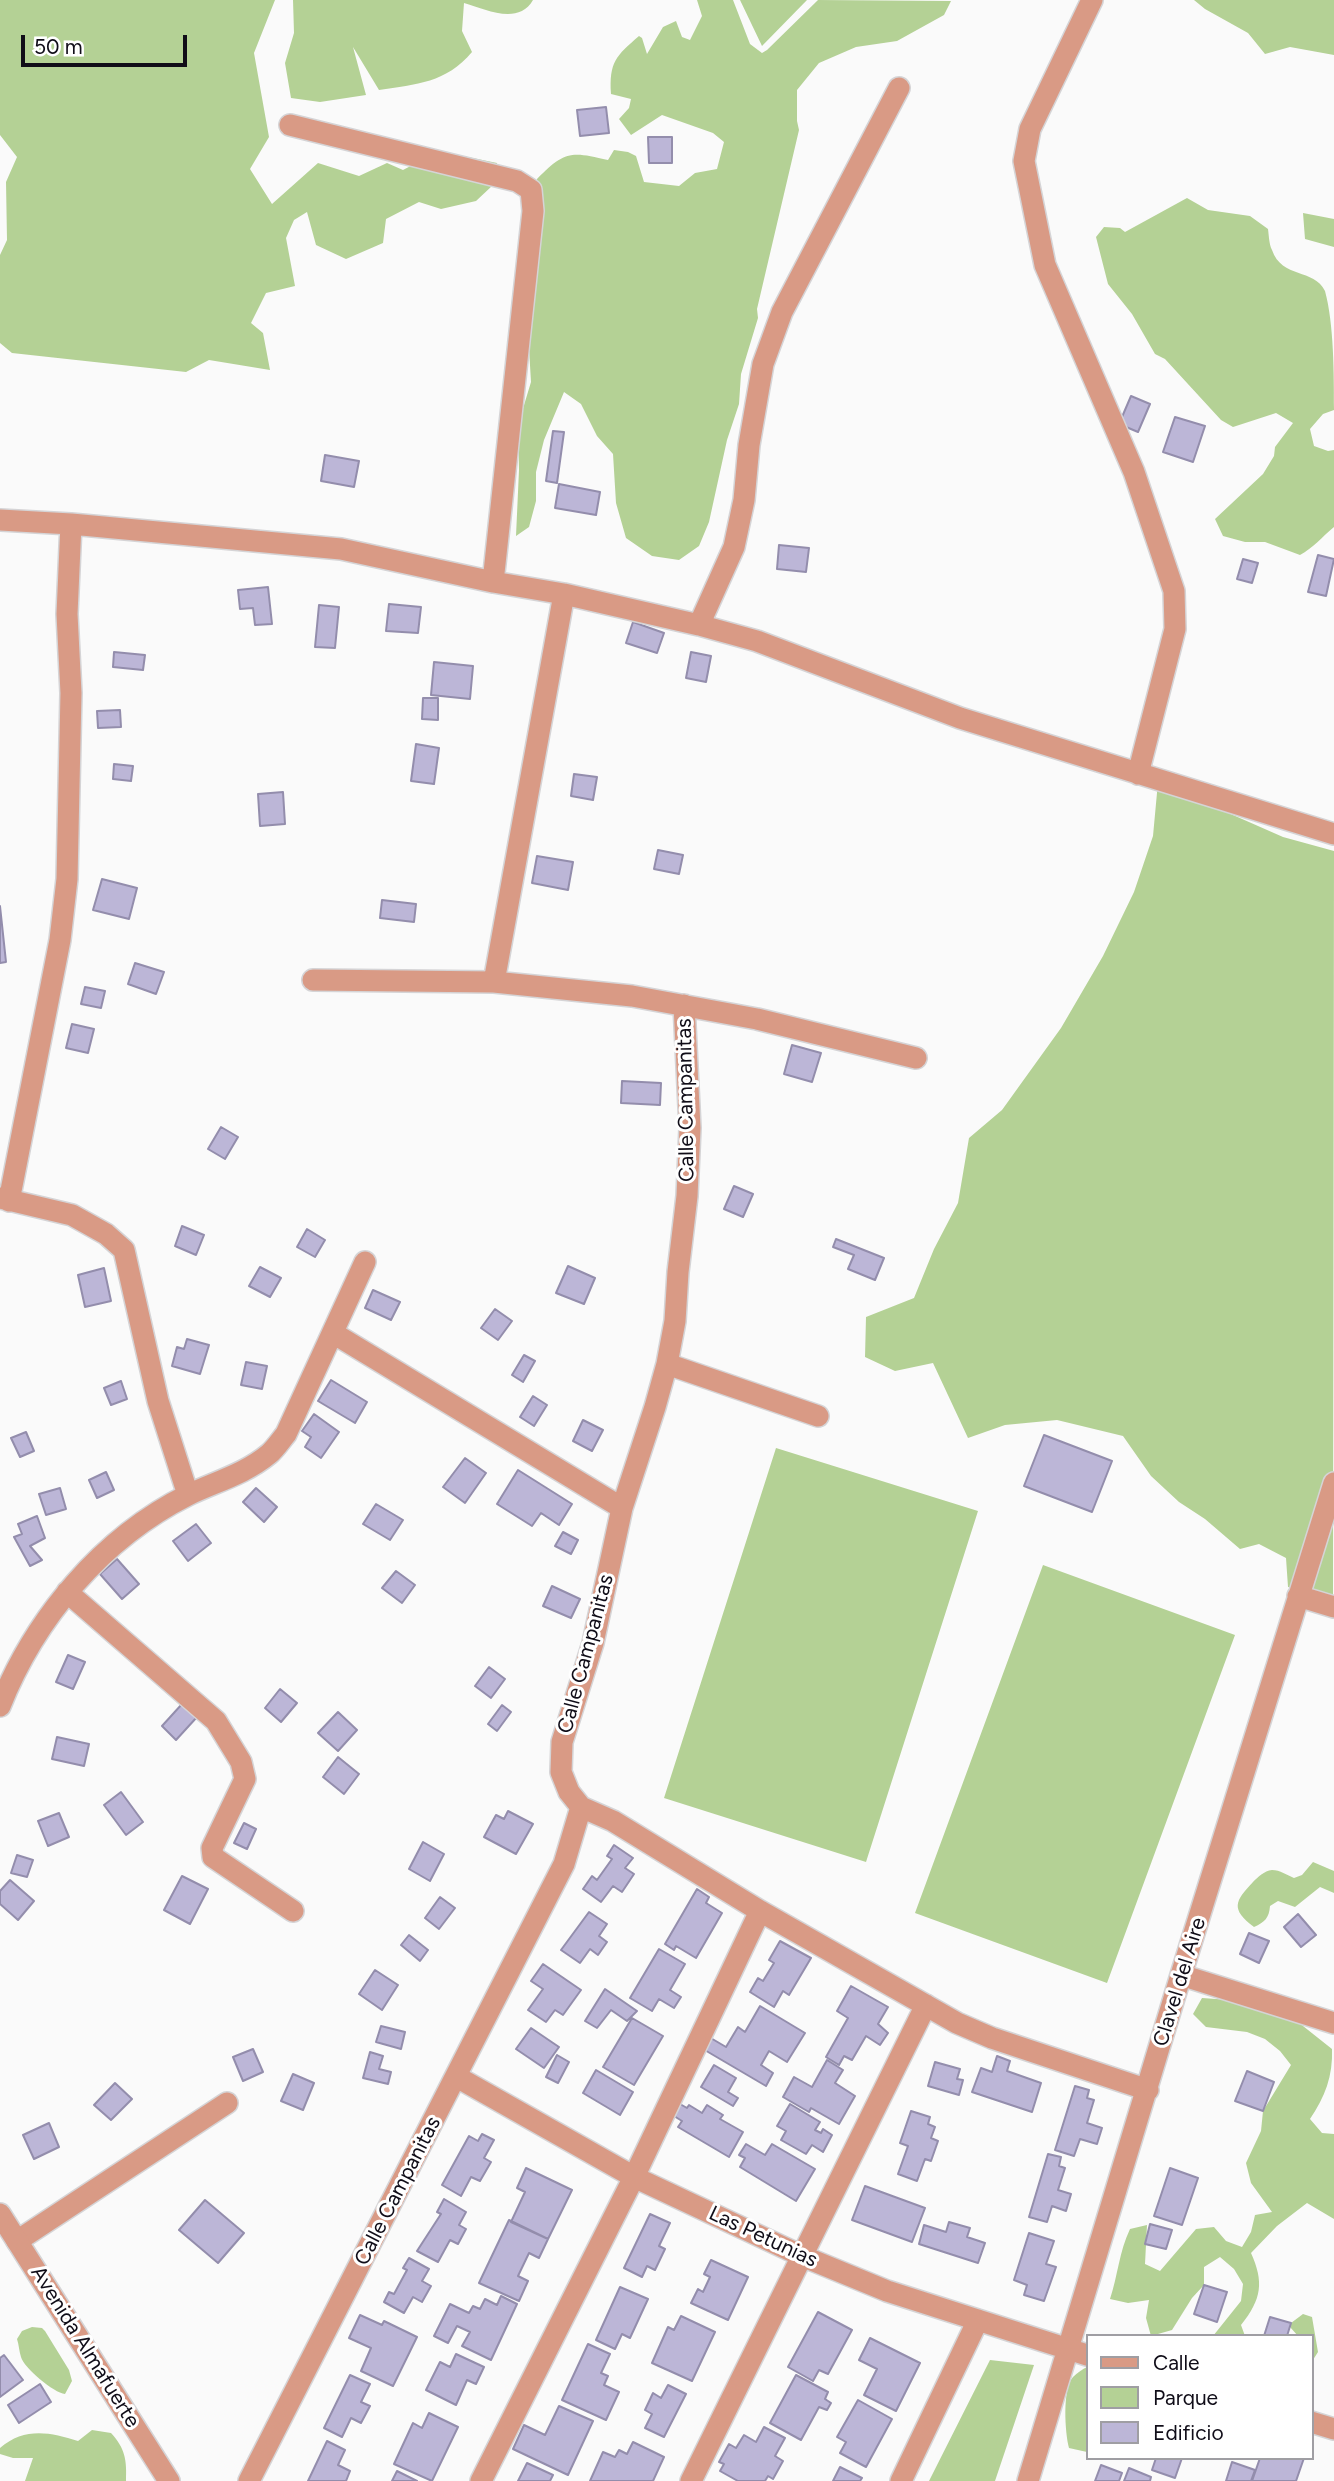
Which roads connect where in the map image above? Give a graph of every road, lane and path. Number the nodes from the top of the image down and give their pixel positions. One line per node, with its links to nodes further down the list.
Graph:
1 (1092, 0): 9 (street)
2 (899, 88): 8 (street)
3 (290, 125): 6 (street)
4 (0, 520): 5 (street)
5 (71, 524): 6 (street); 15 (street)
6 (494, 582): 7 (street)
7 (564, 594): 8 (street); 12 (street)
8 (699, 625): 9 (street)
9 (1138, 774): 10 (street)
10 (1334, 834)
11 (313, 980): 12 (street)
12 (494, 982): 13 (street)
13 (684, 1005): 14 (street); 18 (street, Calle Campanitas)
14 (916, 1058)
15 (5, 1200): 21 (street)
16 (365, 1262): 17 (street)
17 (333, 1333): 21 (street); 22 (street)
18 (667, 1364): 19 (street); 22 (street, Calle Campanitas)
19 (818, 1416)
20 (1334, 1483): 24 (street, Clavel del Aire)
21 (188, 1495): 23 (street)
22 (622, 1508): 27 (street, Calle Campanitas)
23 (67, 1592): 26 (street); 28 (street)
24 (1298, 1596): 25 (street); 30 (street, Clavel del Aire)
25 (1334, 1608)
26 (0, 1706)
27 (581, 1807): 29 (street); 33 (street, Calle Campanitas)
28 (293, 1911)
29 (760, 1911): 31 (street); 36 (street)
30 (1181, 1975): 32 (street); 34 (street, Clavel del Aire)
31 (926, 2005): 34 (street); 39 (street)
32 (1334, 2023)
33 (457, 2077): 36 (street, Las Petunias); 45 (street, Calle Campanitas)
34 (1148, 2090): 41 (street, Clavel del Aire)
35 (227, 2103): 38 (street)
36 (634, 2177): 39 (street, Las Petunias); 46 (street)
37 (0, 2214): 38 (street, Avenida Almafuerte)
38 (17, 2241): 44 (street, Avenida Almafuerte)
39 (802, 2256): 40 (street, Las Petunias); 47 (street)
40 (978, 2320): 41 (street, Las Petunias); 48 (street)
41 (1077, 2352): 49 (street, Clavel del Aire)
42 (1313, 2423): 43 (street)
43 (1334, 2429)
44 (169, 2481)
45 (249, 2481)
46 (481, 2481)
47 (691, 2481)
48 (901, 2481)
49 (1028, 2481)

